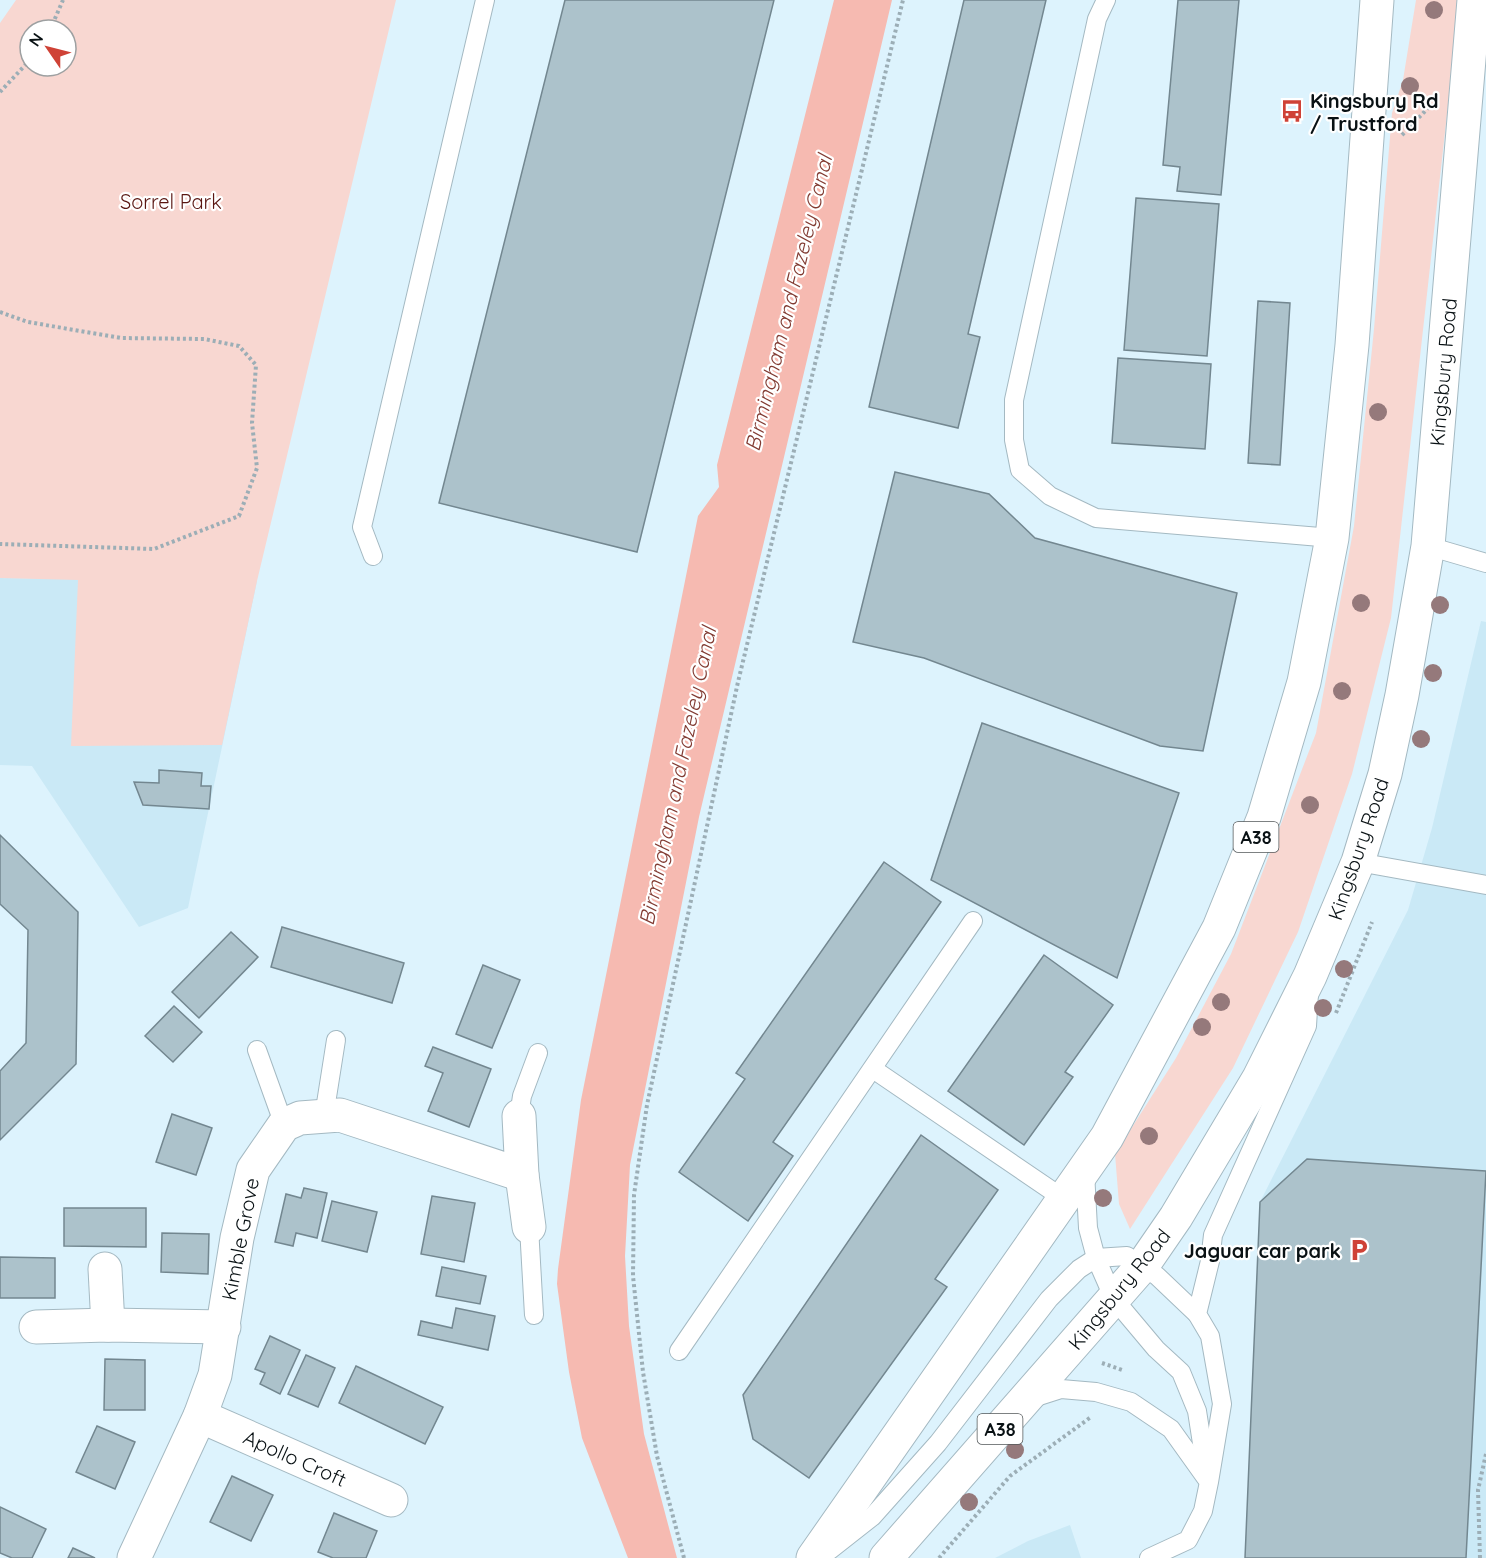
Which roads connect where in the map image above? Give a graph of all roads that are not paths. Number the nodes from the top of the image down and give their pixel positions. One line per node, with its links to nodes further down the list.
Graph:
1 (485, 0): 7 (lane)
2 (1106, 0): 5 (lane)
3 (1377, 0): 5 (main road, A38)
4 (1474, 0): 6 (main road, Kingsbury Road / A38)
5 (1332, 538): 20 (main road, A38)
6 (1428, 546): 8 (lane); 9 (main road, Kingsbury Road / A38)
7 (374, 556)
8 (1486, 563)
9 (1358, 862): 10 (lane); 12 (main road, Kingsbury Road / A38)
10 (1486, 885)
11 (973, 921): 16 (lane)
12 (1310, 976): 25 (main road, Kingsbury Road / A38); 28 (lane)
13 (336, 1040): 17 (lane)
14 (257, 1050): 19 (lane)
15 (538, 1053): 18 (lane)
16 (873, 1069): 22 (lane); 33 (lane)
17 (324, 1116): 19 (main road); 21 (main road)
18 (519, 1116): 21 (main road)
19 (284, 1125): 32 (main road, Kimble Grove)
20 (1085, 1168): 22 (main road, A38); 24 (lane)
21 (522, 1175): 23 (main road)
22 (1064, 1199): 39 (main road, A38)
23 (529, 1227): 29 (lane)
24 (1096, 1258): 25 (lane); 27 (lane); 40 (lane)
25 (1143, 1265): 27 (main road, Kingsbury Road / A38); 28 (lane)
26 (105, 1269): 30 (main road)
27 (1114, 1299): 34 (main road, Kingsbury Road / A38); 36 (lane)
28 (1197, 1314): 36 (lane)
29 (534, 1315)
30 (108, 1325): 31 (main road); 32 (main road)
31 (36, 1327)
32 (224, 1327): 35 (main road, Kimble Grove)
33 (679, 1351)
34 (1026, 1400): 36 (lane); 41 (main road, Kingsbury Road / A38)
35 (200, 1416): 37 (main road, Apollo Croft); 38 (main road, Kimble Grove)
36 (1209, 1482): 42 (lane)
37 (391, 1500)
38 (134, 1558)
39 (813, 1558)
40 (819, 1558)
41 (886, 1558)
42 (1149, 1558)

